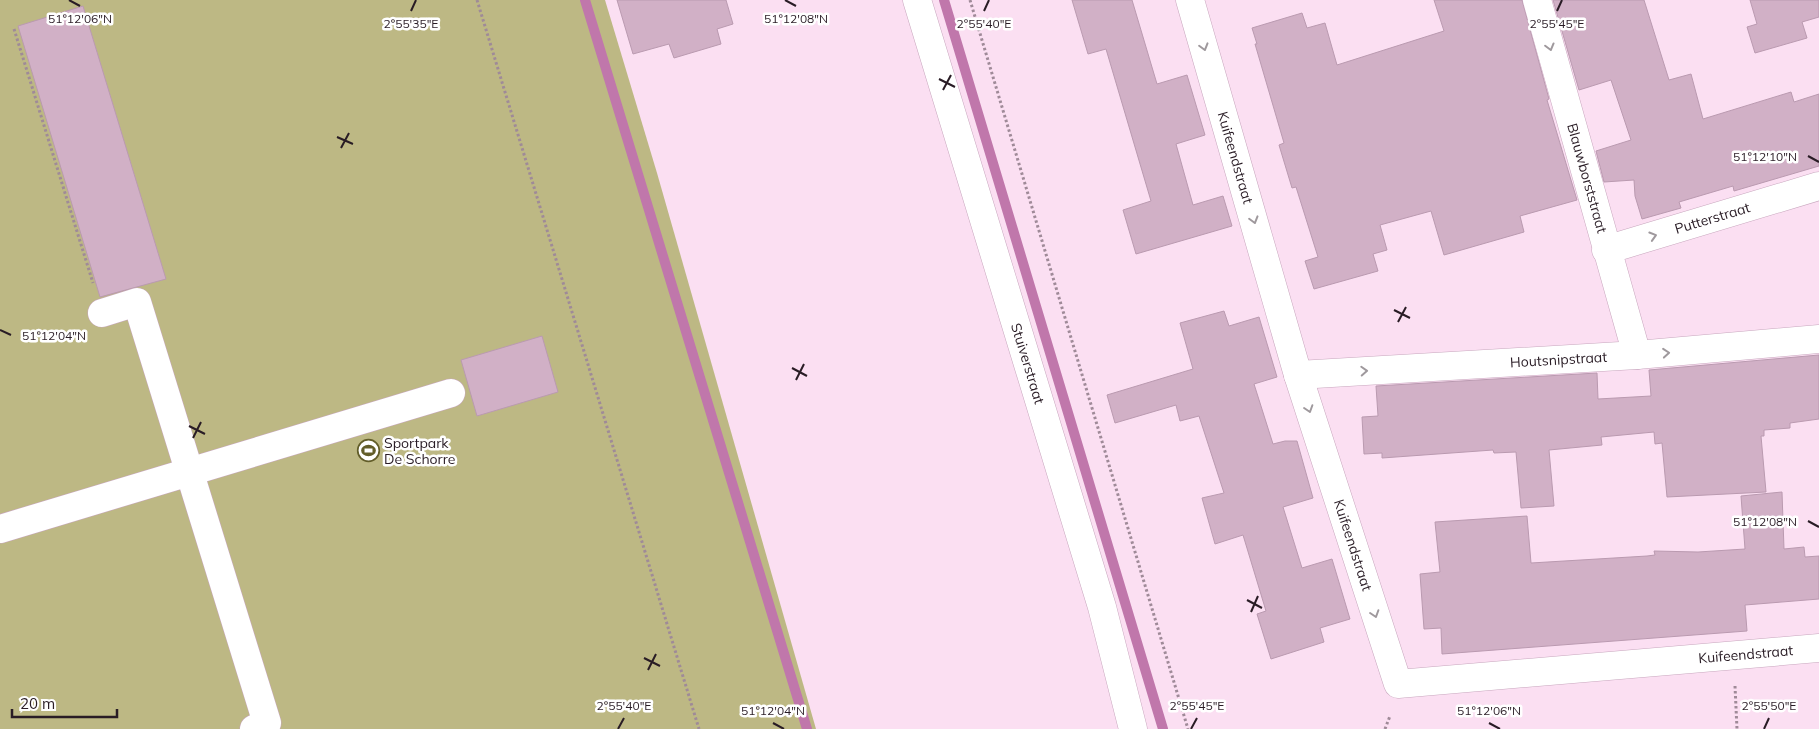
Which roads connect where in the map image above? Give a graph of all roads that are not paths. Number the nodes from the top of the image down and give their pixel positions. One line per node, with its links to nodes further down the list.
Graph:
1 (917, 0): 15 (street, Stuiverstraat)
2 (1190, 0): 9 (street, Kuifeendstraat, one-way to 9)
3 (1537, 0): 5 (street, Blauwborststraat, one-way to 5)
4 (1819, 186): 5 (street, Putterstraat, one-way to 4)
5 (1606, 250): 8 (street, Blauwborststraat)
6 (102, 313): 11 (street)
7 (1819, 339): 8 (street, Houtsnipstraat, one-way to 7)
8 (1637, 355): 9 (street, Houtsnipstraat, one-way to 8)
9 (1298, 375): 13 (street, Kuifeendstraat, one-way to 13)
10 (451, 392): 11 (street)
11 (190, 472): 12 (street); 14 (street)
12 (0, 529)
13 (1819, 648)
14 (254, 729)
15 (1133, 729)

